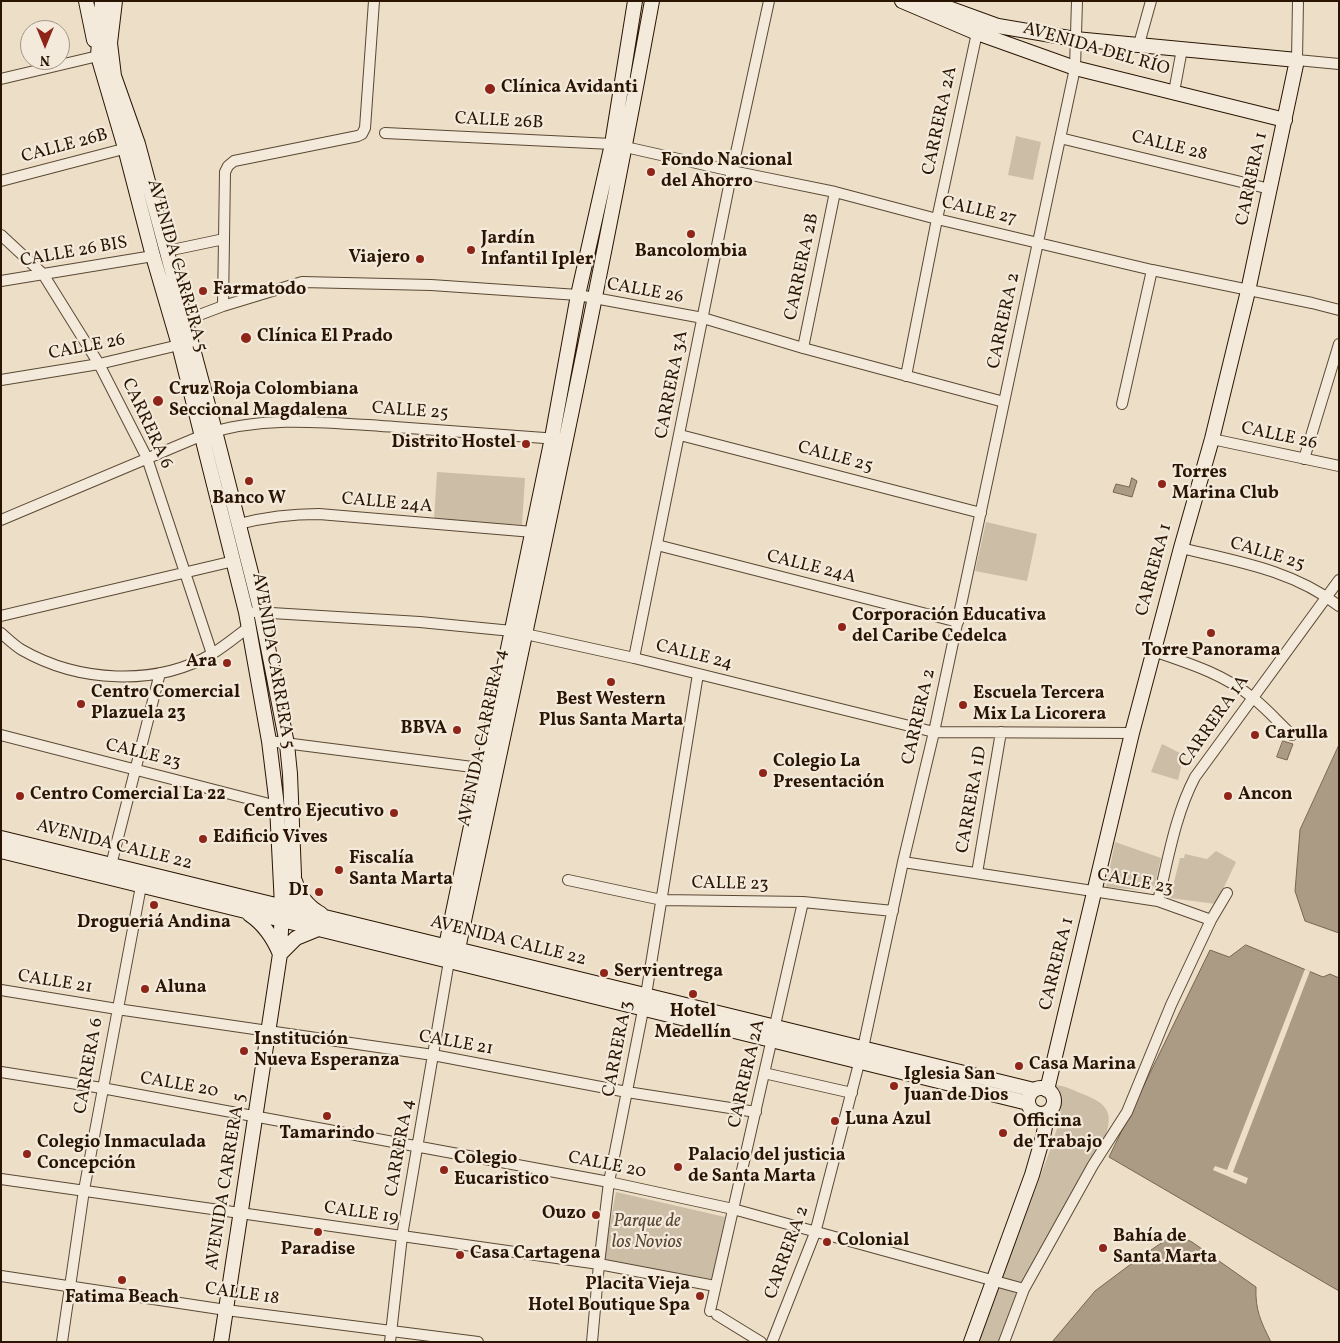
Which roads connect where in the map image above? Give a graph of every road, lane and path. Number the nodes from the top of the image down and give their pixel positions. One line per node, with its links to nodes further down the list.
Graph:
1 (86, 1): 17 (street)
2 (102, 1): 17 (street, AVENIDA CARRERA 5)
3 (115, 1): 27 (street, AVENIDA CARRERA 5)
4 (374, 1): 34 (street)
5 (635, 1): 26 (street, AVENIDA CARRERA 4)
6 (652, 1): 26 (street, AVENIDA CARRERA 4)
7 (769, 1): 28 (street, CARRERA 3A)
8 (902, 1): 13 (street, AVENIDA DEL RÍO)
9 (929, 1): 13 (street, AVENIDA DEL RÍO)
10 (1077, 1): 14 (street, CARRERA 2)
11 (1151, 1): 15 (street)
12 (1298, 1): 18 (street)
13 (978, 26): 14 (street, AVENIDA DEL RÍO); 20 (street, AVENIDA DEL RÍO); 32 (street, CARRERA 2A)
14 (1075, 39): 15 (street, AVENIDA DEL RÍO); 20 (street, CARRERA 2)
15 (1139, 44): 16 (street, AVENIDA DEL RÍO)
16 (1182, 49): 18 (street, AVENIDA DEL RÍO); 22 (street)
17 (98, 56): 21 (street); 27 (street, AVENIDA CARRERA 5)
18 (1297, 60): 19 (street); 23 (street, CARRERA 1)
19 (1339, 64)
20 (1075, 68): 22 (street, AVENIDA DEL RÍO); 25 (street, CARRERA 2)
21 (1, 79)
22 (1174, 92): 23 (street, AVENIDA DEL RÍO)
23 (1285, 120): 30 (street, CARRERA 1)
24 (385, 133): 26 (street, CALLE 26B)
25 (1060, 138): 30 (street, CALLE 28); 35 (street, CARRERA 2)
26 (619, 145): 28 (street, CALLE 27); 42 (street, AVENIDA CARRERA 4); 43 (street, AVENIDA CARRERA 4)
27 (131, 146): 29 (street, CALLE 26B); 36 (street, AVENIDA CARRERA 5); 37 (street, AVENIDA CARRERA 5)
28 (732, 171): 31 (street, CALLE 27); 46 (street, CARRERA 3A)
29 (1, 181)
30 (1270, 189): 41 (street, CARRERA 1)
31 (835, 192): 32 (street, CALLE 27); 50 (street, CARRERA 2B)
32 (937, 219): 35 (street, CALLE 27); 52 (street, CARRERA 2A)
33 (2, 236): 39 (street, CARRERA 6)
34 (224, 239): 36 (street); 44 (street)
35 (1038, 243): 38 (street, CALLE 27); 54 (street, CARRERA 2)
36 (167, 251): 47 (street, AVENIDA CARRERA 5)
37 (153, 256): 39 (street, CALLE 26 BIS); 49 (street, AVENIDA CARRERA 5)
38 (1152, 270): 41 (street, CALLE 27); 55 (street)
39 (43, 274): 40 (street, CALLE 26 BIS); 51 (street, CARRERA 6)
40 (1, 281)
41 (1248, 290): 45 (street, CALLE 27); 59 (street, CARRERA 1)
42 (578, 296): 43 (street, CALLE 26); 44 (street, CALLE 26); 58 (street, AVENIDA CARRERA 4)
43 (594, 299): 46 (street, CALLE 26); 58 (street, AVENIDA CARRERA 4)
44 (223, 306): 47 (street, CALLE 26)
45 (1339, 310)
46 (703, 318): 50 (street, CALLE 26); 57 (street, CARRERA 3A)
47 (186, 320): 56 (street, AVENIDA CARRERA 5)
48 (1339, 344): 61 (street)
49 (179, 345): 51 (street, CALLE 26); 56 (street, AVENIDA CARRERA 5)
50 (803, 348): 52 (street, CALLE 26)
51 (100, 364): 53 (street, CALLE 26); 60 (street, CARRERA 6)
52 (906, 376): 54 (street, CALLE 26)
53 (1, 380)
54 (1004, 402): 63 (street, CARRERA 2)
55 (1122, 404)
56 (209, 433): 58 (street, CALLE 25); 60 (street, CALLE 25); 65 (street, AVENIDA CARRERA 5); 69 (street, AVENIDA CARRERA 5)
57 (680, 434): 63 (street, CALLE 25); 67 (street, CARRERA 3A)
58 (558, 439): 66 (street, AVENIDA CARRERA 4); 79 (street, AVENIDA CARRERA 4)
59 (1212, 439): 61 (street, CALLE 26); 68 (street, CARRERA 1)
60 (147, 458): 64 (street, CALLE 25); 70 (street, CARRERA 6)
61 (1304, 459): 62 (street, CALLE 26)
62 (1339, 466)
63 (981, 513): 76 (street, CARRERA 2)
64 (1, 520)
65 (239, 524): 66 (street, CALLE 24A); 74 (street, AVENIDA CARRERA 5)
66 (533, 532): 79 (street, AVENIDA CARRERA 4)
67 (657, 546): 76 (street, CALLE 24A); 82 (street, CARRERA 3A)
68 (1181, 548): 72 (street, CALLE 25); 80 (street, CARRERA 1)
69 (234, 561): 70 (street); 74 (street, AVENIDA CARRERA 5)
70 (186, 574): 75 (street); 81 (street, CARRERA 6)
71 (1339, 580): 72 (street, CARRERA 1A)
72 (1326, 596): 73 (street, CALLE 25); 85 (street, CARRERA 1A)
73 (1339, 606)
74 (254, 612): 77 (street, AVENIDA CARRERA 5); 79 (street, CALLE 24); 92 (street, AVENIDA CARRERA 5)
75 (1, 616)
76 (958, 622): 86 (street, CARRERA 2)
77 (249, 627): 81 (street); 91 (street, AVENIDA CARRERA 5)
78 (1, 633): 83 (street)
79 (519, 633): 82 (street, CALLE 24); 94 (street, AVENIDA CARRERA 4)
80 (1153, 651): 85 (street); 88 (street, CARRERA 1)
81 (212, 654): 83 (street)
82 (634, 658): 84 (street, CALLE 24)
83 (160, 673): 93 (street)
84 (698, 674): 86 (street, CALLE 24); 106 (street, CARRERA 3)
85 (1252, 697): 90 (street); 107 (street, CARRERA 1A)
86 (934, 732): 87 (street, CALLE 24); 98 (street, CARRERA 2)
87 (1001, 732): 88 (street, CALLE 24); 100 (street, CARRERA 1D)
88 (1132, 733): 104 (street, CARRERA 1)
89 (1, 735): 93 (street, CALLE 23)
90 (1292, 735)
91 (269, 741): 92 (street); 95 (street, AVENIDA CARRERA 5)
92 (287, 744): 94 (street); 101 (street, AVENIDA CARRERA 5)
93 (135, 769): 95 (street, CALLE 23); 99 (street)
94 (489, 769): 115 (street, AVENIDA CARRERA 4)
95 (277, 806): 101 (street, AVENIDA CARRERA 5)
96 (1, 838): 99 (street, AVENIDA CALLE 22)
97 (1, 851): 103 (street, AVENIDA CALLE 22)
98 (903, 862): 100 (street, CALLE 23); 110 (street, CARRERA 2)
99 (111, 865): 109 (street, AVENIDA CALLE 22)
100 (977, 873): 104 (street, CALLE 23)
101 (287, 876): 109 (street); 111 (street, AVENIDA CARRERA 5); 112 (street)
102 (568, 880): 106 (street, CALLE 23)
103 (141, 886): 109 (street, AVENIDA CALLE 22); 120 (street, CARRERA 6)
104 (1094, 891): 107 (street, CALLE 23); 129 (street, CARRERA 1)
105 (1227, 893): 113 (street)
106 (662, 900): 108 (street, CALLE 23); 119 (street, CARRERA 3)
107 (1158, 901): 113 (street, CALLE 23)
108 (803, 902): 110 (street, CALLE 23); 122 (street, CARRERA 2A)
109 (250, 905): 111 (street, AVENIDA CALLE 22); 116 (street)
110 (893, 911): 123 (street, CARRERA 2)
111 (288, 915): 112 (street, AVENIDA CALLE 22); 114 (street, AVENIDA CALLE 22); 116 (street, AVENIDA CARRERA 5)
112 (326, 917): 115 (street, AVENIDA CALLE 22)
113 (1210, 920): 149 (street)
114 (318, 929): 116 (street); 117 (street, AVENIDA CALLE 22)
115 (452, 948): 117 (street, AVENIDA CARRERA 4); 119 (street, AVENIDA CALLE 22)
116 (280, 954): 121 (street, AVENIDA CARRERA 5)
117 (449, 961): 119 (street, AVENIDA CALLE 22); 124 (street, CARRERA 4)
118 (1, 990): 120 (street, CALLE 21)
119 (645, 1002): 122 (street, AVENIDA CALLE 22); 130 (street, CARRERA 3)
120 (117, 1009): 121 (street, CALLE 21); 128 (street, CARRERA 6)
121 (268, 1031): 124 (street, CALLE 21); 135 (street, AVENIDA CARRERA 5)
122 (773, 1033): 123 (street, AVENIDA CALLE 22); 125 (street, AVENIDA CALLE 22); 127 (street, CARRERA 2A)
123 (863, 1048): 125 (street, CARRERA 2); 129 (street, AVENIDA CALLE 22)
124 (433, 1055): 130 (street, CALLE 21); 136 (street, CARRERA 4)
125 (860, 1062): 131 (street, CARRERA 2); 132 (street, AVENIDA CALLE 22)
126 (1, 1072): 128 (street, CALLE 20)
127 (764, 1073): 131 (street); 133 (street, CARRERA 2A)
128 (102, 1088): 135 (street, CALLE 20); 139 (street, CARRERA 6)
129 (1041, 1090): 132 (street); 134 (street)
130 (626, 1092): 133 (street, CALLE 21); 138 (street, CARRERA 3)
131 (852, 1092): 142 (street, CARRERA 2)
132 (1028, 1103): 134 (street)
133 (756, 1112): 140 (street, CARRERA 2A)
134 (1048, 1112): 146 (street)
135 (256, 1116): 136 (street, CALLE 20); 141 (street, AVENIDA CARRERA 5)
136 (417, 1147): 138 (street, CALLE 20); 143 (street, CARRERA 4)
137 (1, 1179): 139 (street, CALLE 19)
138 (609, 1182): 140 (street, CALLE 20); 144 (street, CARRERA 3)
139 (84, 1190): 141 (street, CALLE 19); 147 (street, CARRERA 6)
140 (733, 1209): 142 (street, CALLE 20); 148 (street, CARRERA 2A)
141 (241, 1214): 143 (street, CALLE 19); 150 (street, AVENIDA CARRERA 5)
142 (816, 1233): 146 (street, CALLE 20); 158 (street, CARRERA 2)
143 (402, 1236): 144 (street, CALLE 19); 151 (street, CARRERA 4)
144 (599, 1264): 148 (street, CALLE 19); 156 (street, CARRERA 3)
145 (1, 1276): 147 (street, CALLE 18)
146 (994, 1282): 149 (street, CALLE 20); 159 (street)
147 (69, 1286): 150 (street, CALLE 18); 152 (street, CARRERA 6)
148 (715, 1286): 157 (street, CARRERA 2A)
149 (1024, 1289): 160 (street)
150 (226, 1310): 151 (street, CALLE 18); 153 (street, AVENIDA CARRERA 5)
151 (391, 1330): 154 (street, CARRERA 4); 155 (street, CALLE 18)
152 (62, 1342)
153 (221, 1342)
154 (390, 1342)
155 (478, 1342)
156 (592, 1342)
157 (760, 1342)
158 (772, 1342)
159 (971, 1342)
160 (1004, 1342)

